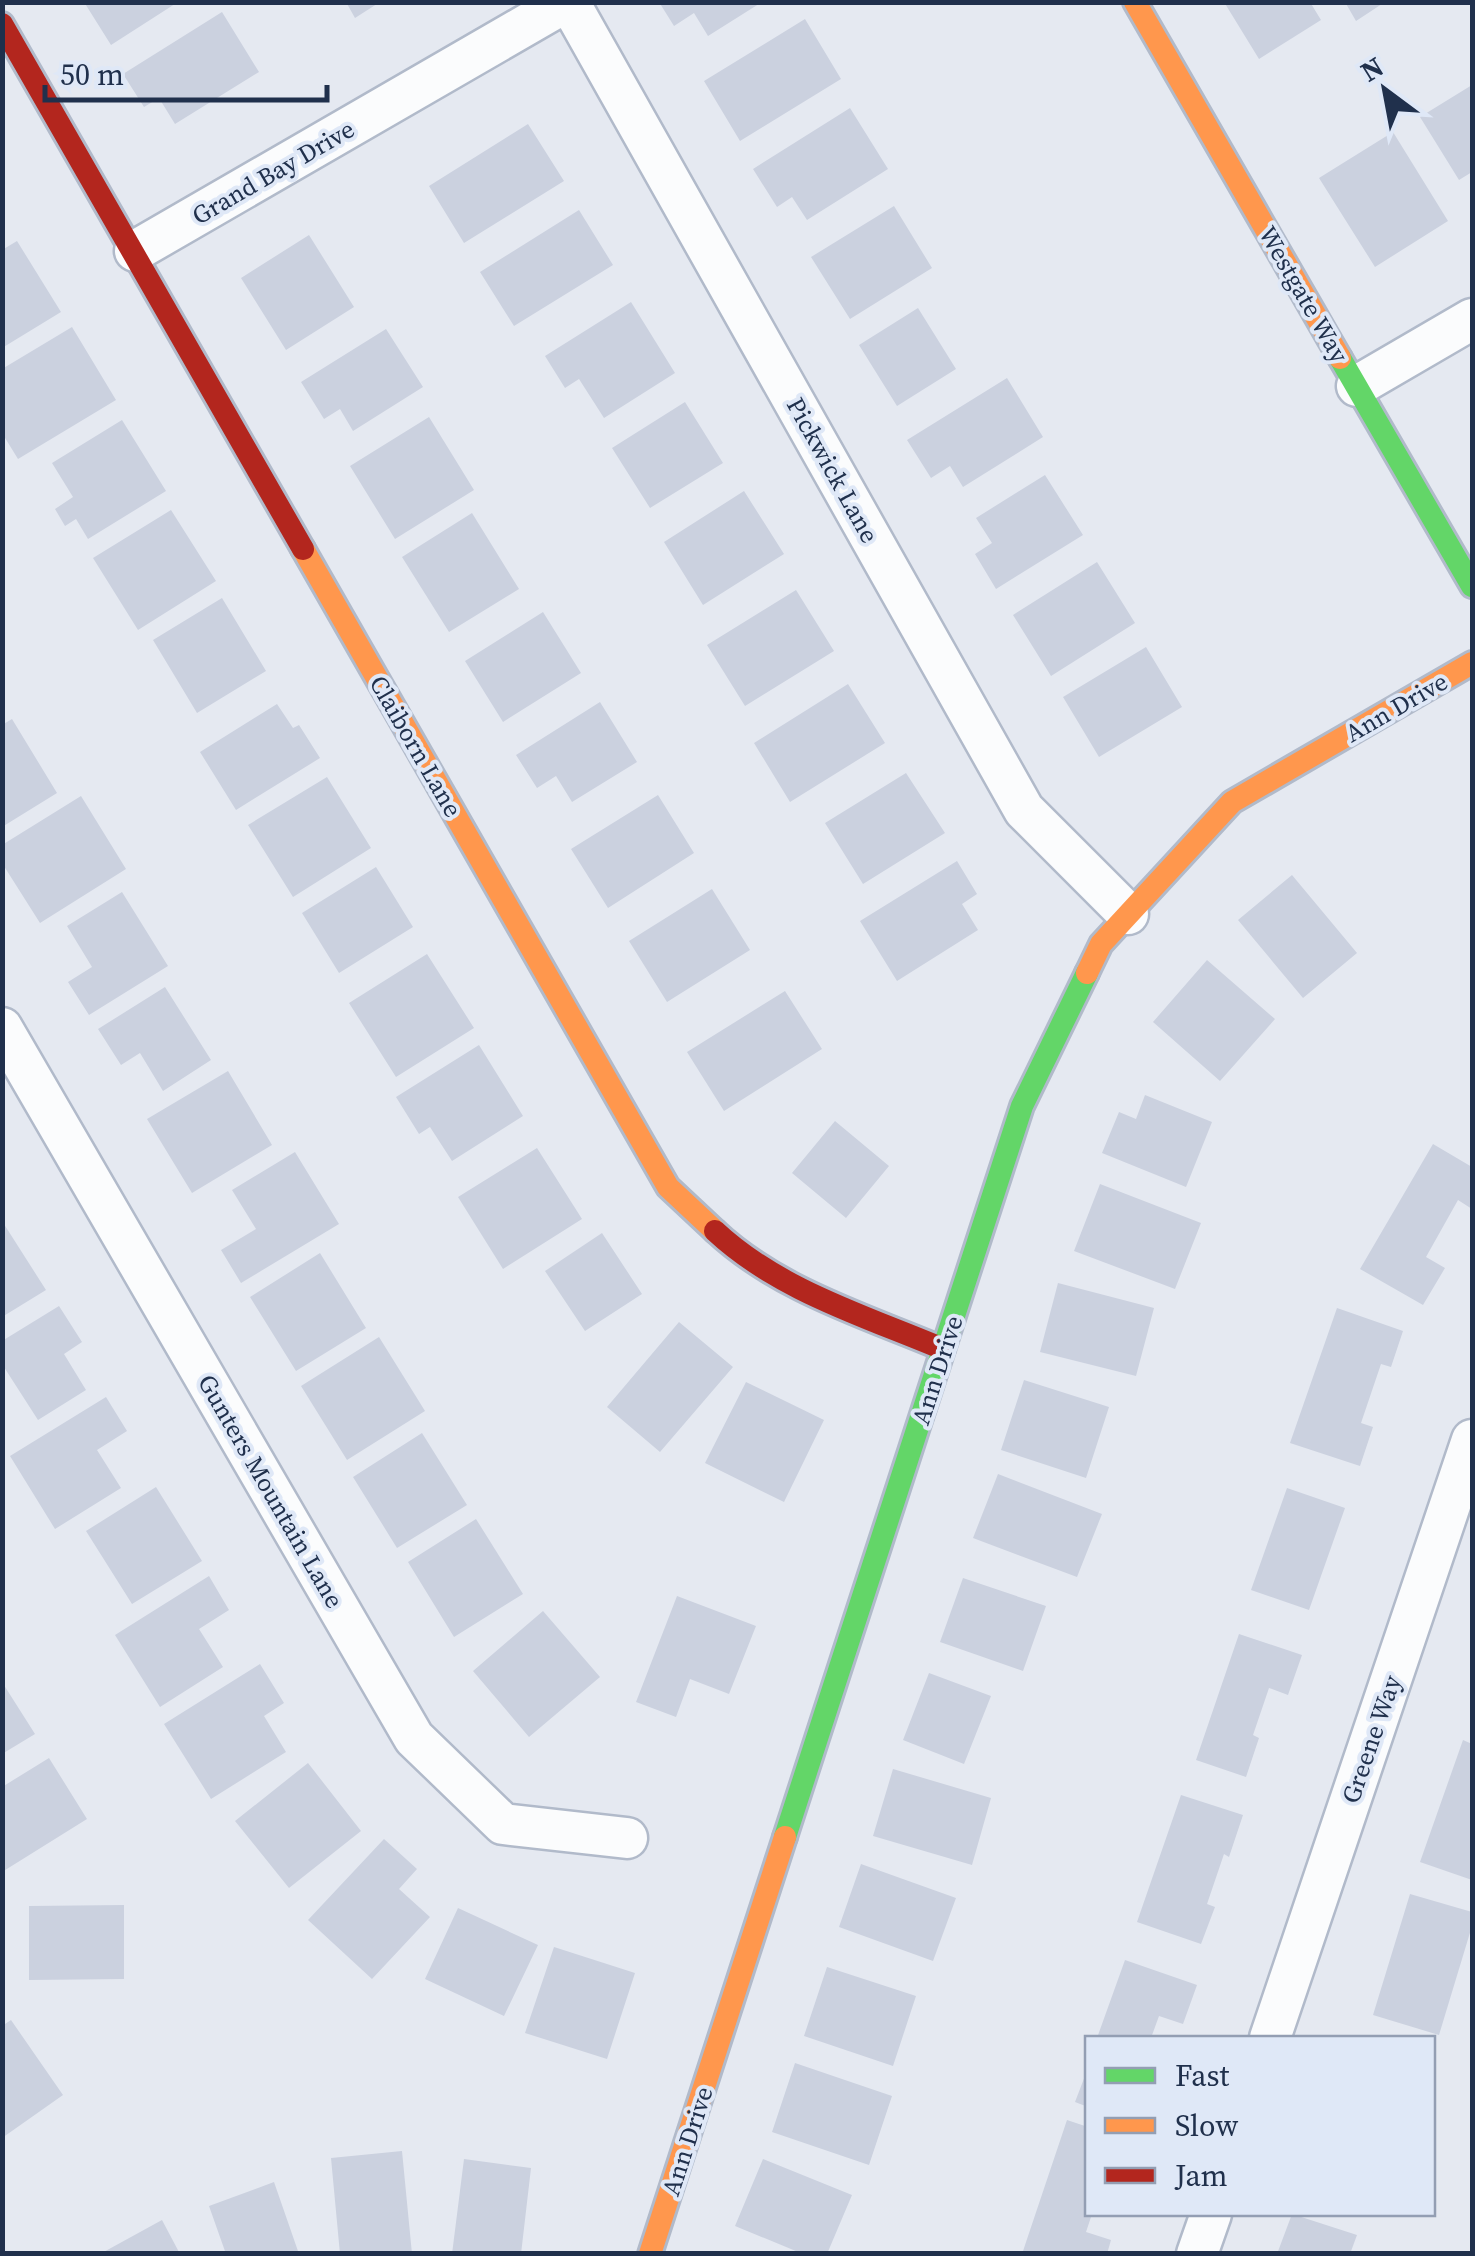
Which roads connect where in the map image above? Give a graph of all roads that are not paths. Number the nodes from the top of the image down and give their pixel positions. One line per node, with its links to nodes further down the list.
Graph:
1 (568, 2): 4 (street, Grand Bay Drive); 9 (street, Pickwick Lane)
2 (1135, 2): 6 (street, Westgate Way)
3 (2, 24): 4 (street, Claiborn Lane)
4 (135, 252): 11 (street, Claiborn Lane)
5 (1472, 318): 6 (street)
6 (1357, 386): 7 (street, Westgate Way)
7 (1472, 586)
8 (1472, 663): 9 (street, Ann Drive)
9 (1128, 914): 11 (street, Ann Drive)
10 (2, 1028): 13 (street, Gunters Mountain Lane)
11 (944, 1349): 16 (street, Ann Drive)
12 (1472, 1440): 14 (street, Greene Way)
13 (627, 1838)
14 (1271, 2036)
15 (1210, 2216): 17 (street)
16 (650, 2254)
17 (1198, 2254)

